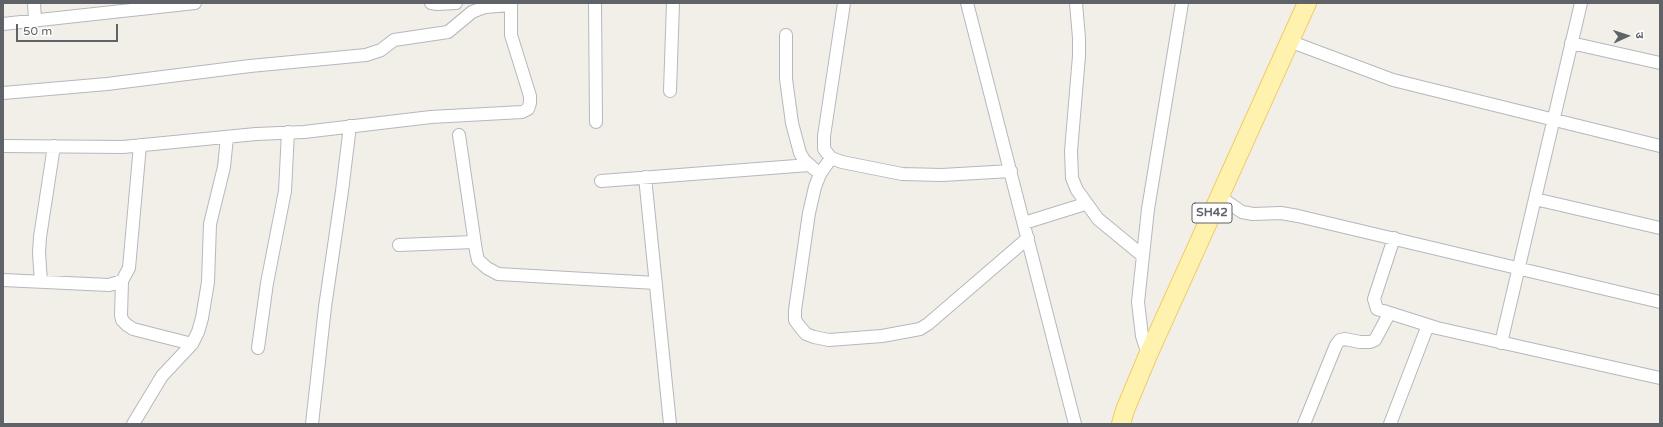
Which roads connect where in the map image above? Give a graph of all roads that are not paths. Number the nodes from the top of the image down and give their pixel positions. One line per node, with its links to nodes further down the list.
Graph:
1 (34, 3): 18 (street)
2 (195, 3): 15 (street)
3 (431, 3): 4 (street)
4 (456, 3)
5 (465, 3): 17 (street)
6 (595, 3): 27 (street)
7 (673, 3): 24 (street)
8 (844, 3): 36 (street)
9 (967, 3): 38 (street)
10 (1076, 3): 44 (street)
11 (1182, 3): 51 (street)
12 (1307, 3): 21 (main road, SH42)
13 (1581, 3): 22 (street)
14 (511, 4): 17 (street); 28 (street)
15 (161, 5): 16 (street)
16 (99, 8): 18 (street)
17 (465, 17): 25 (street)
18 (35, 20): 19 (street)
19 (3, 24)
20 (786, 35): 37 (street)
21 (1289, 41): 26 (street); 42 (main road, SH42)
22 (1571, 43): 23 (street); 26 (street)
23 (1660, 63)
24 (670, 90)
25 (3, 93)
26 (1553, 120): 35 (street); 43 (street)
27 (596, 122)
28 (350, 126): 29 (street); 66 (street)
29 (288, 132): 31 (street); 62 (street)
30 (459, 135): 49 (street)
31 (227, 137): 32 (street); 61 (street)
32 (140, 145): 34 (street); 54 (street)
33 (3, 146): 34 (street)
34 (54, 146): 55 (street)
35 (1660, 146)
36 (831, 158): 38 (street); 39 (street)
37 (809, 165): 39 (street); 40 (street)
38 (1011, 171): 45 (street)
39 (820, 174): 47 (street)
40 (645, 177): 41 (street); 56 (street)
41 (601, 181)
42 (1220, 197): 48 (street); 63 (main road, SH42)
43 (1535, 199): 46 (street); 52 (street)
44 (1085, 204): 45 (street); 51 (street)
45 (1024, 223): 47 (street)
46 (1660, 228)
47 (1028, 238): 68 (street)
48 (1394, 238): 52 (street); 58 (street)
49 (474, 242): 50 (street); 56 (street)
50 (399, 245)
51 (1143, 256): 63 (street)
52 (1518, 269): 57 (street); 60 (street)
53 (3, 280): 55 (street)
54 (122, 281): 55 (street); 61 (street)
55 (41, 282)
56 (656, 283): 67 (street)
57 (1660, 302)
58 (1389, 314): 59 (street); 70 (street)
59 (1428, 325): 60 (street); 71 (street)
60 (1501, 342): 64 (street)
61 (192, 344): 65 (street)
62 (258, 348)
63 (1148, 354): 69 (main road, SH42)
64 (1660, 378)
65 (133, 424)
66 (312, 424)
67 (670, 424)
68 (1075, 424)
69 (1121, 424)
70 (1304, 424)
71 (1390, 424)

